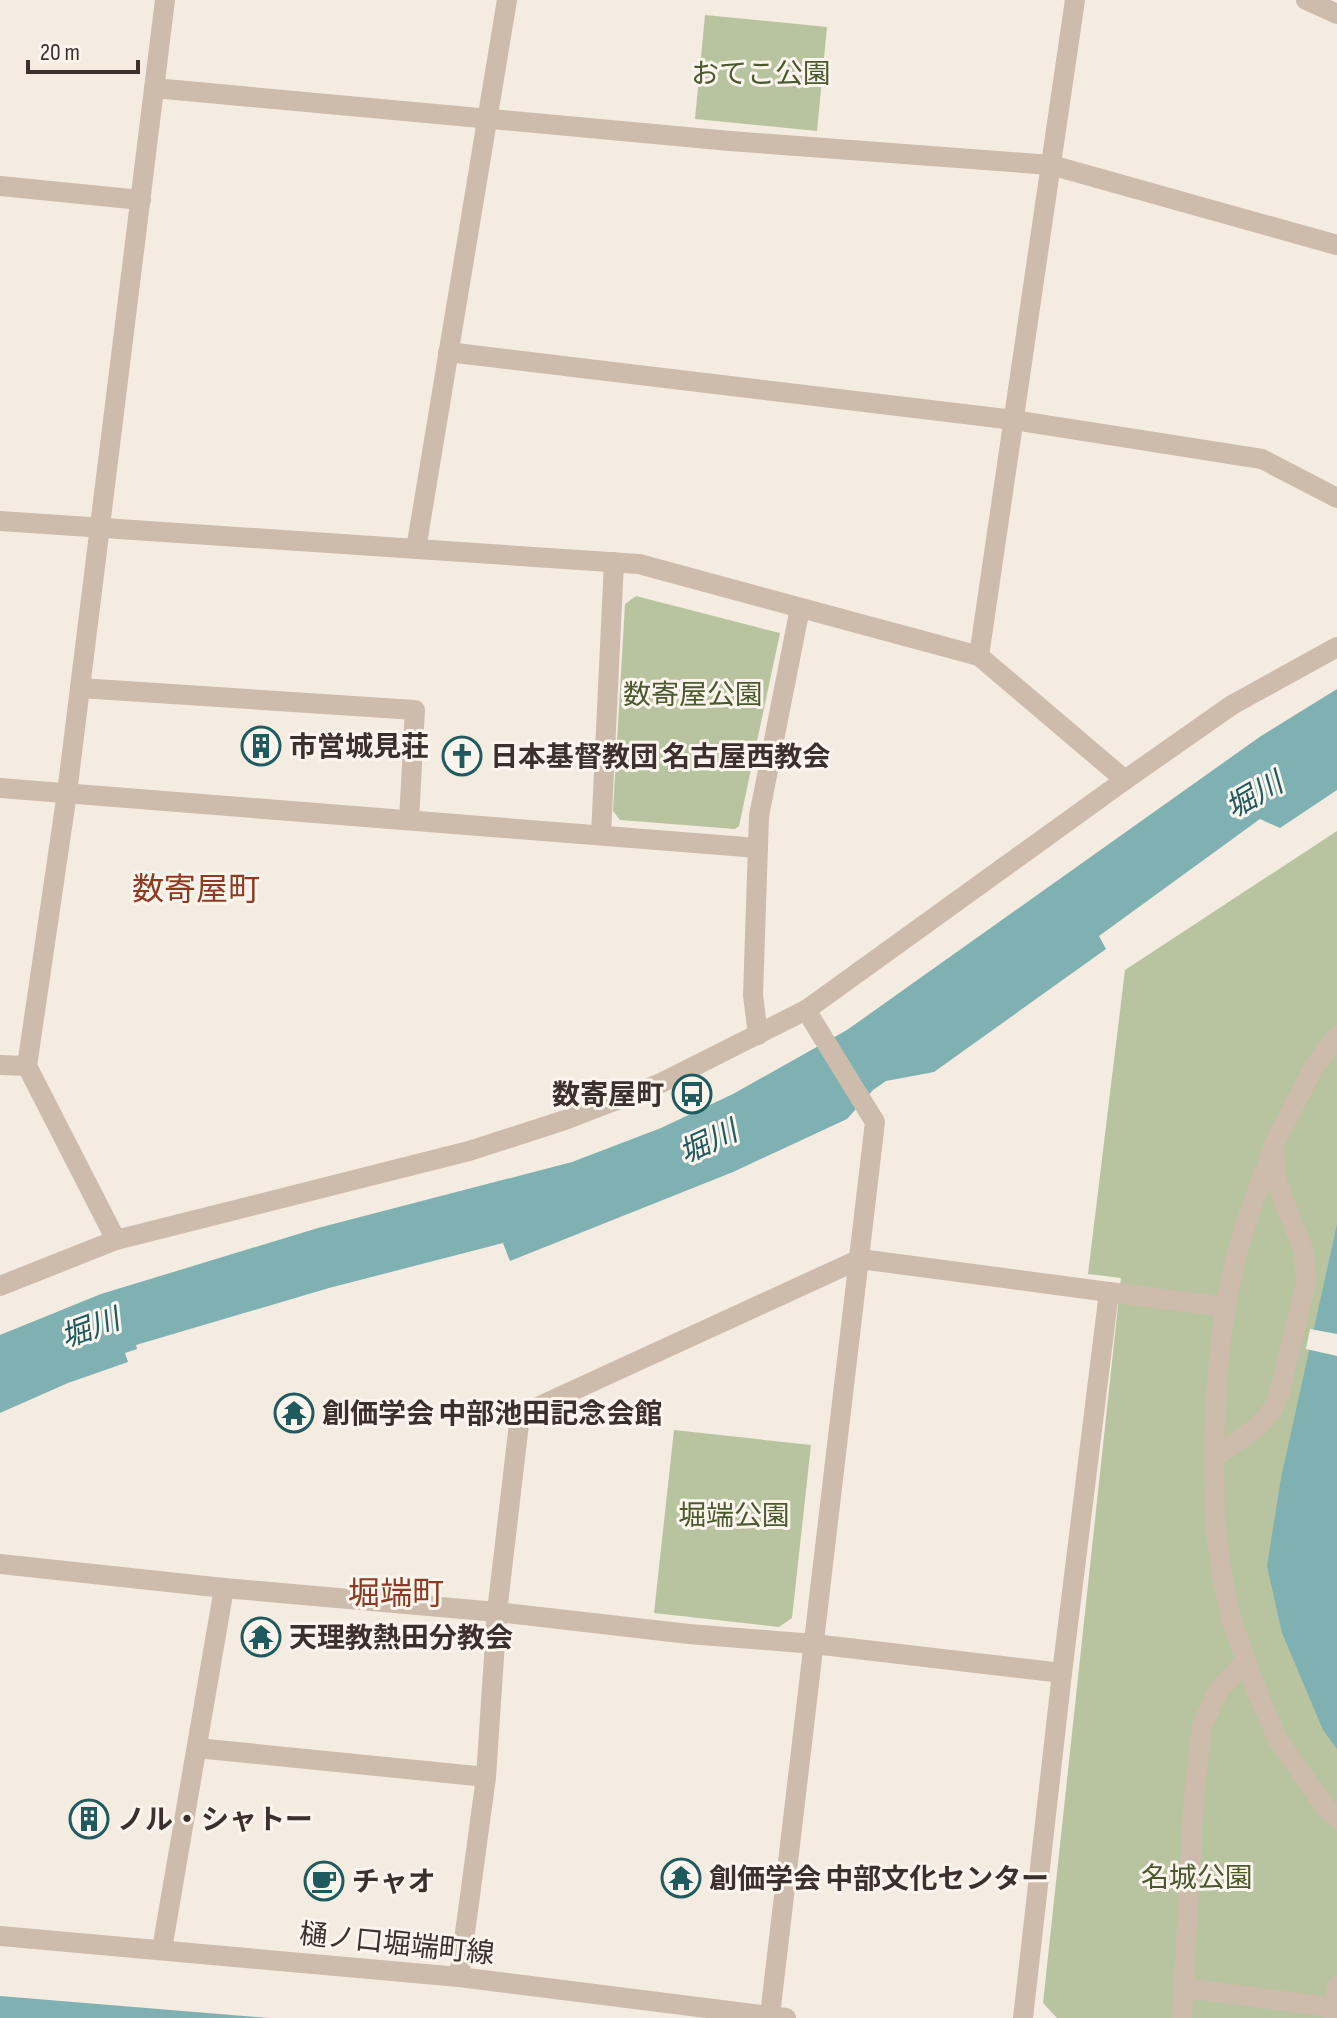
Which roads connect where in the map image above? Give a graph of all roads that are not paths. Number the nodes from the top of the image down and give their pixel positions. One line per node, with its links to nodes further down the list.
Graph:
1 (165, 0): 6 (street)
2 (507, 0): 7 (street)
3 (1075, 0): 8 (street)
4 (1306, 0): 5 (street)
5 (1337, 14)
6 (154, 88): 7 (street); 10 (street)
7 (487, 119): 8 (street); 12 (street)
8 (1051, 165): 11 (street); 13 (street)
9 (0, 186): 10 (street)
10 (141, 200): 16 (street)
11 (1337, 245)
12 (448, 352): 13 (street); 17 (street)
13 (1014, 420): 14 (street); 21 (street)
14 (1337, 498)
15 (0, 521): 16 (street)
16 (99, 528): 17 (street); 22 (street)
17 (416, 549): 18 (street)
18 (614, 562): 19 (street); 27 (street)
19 (800, 608): 21 (street); 28 (street)
20 (1337, 647): 23 (street)
21 (979, 656): 23 (street)
22 (80, 688): 25 (street); 26 (street)
23 (1125, 780): 29 (street)
24 (0, 788): 25 (street)
25 (67, 793): 26 (street); 33 (street)
26 (409, 820): 27 (street)
27 (601, 835): 28 (street)
28 (758, 848): 30 (street)
29 (806, 1010): 30 (street); 36 (street)
30 (758, 1035): 35 (street)
31 (1337, 1036): 34 (street)
32 (0, 1065): 33 (street)
33 (27, 1066): 35 (street)
34 (1273, 1146): 39 (street); 40 (street)
35 (116, 1240): 37 (street)
36 (860, 1259): 38 (street); 43 (street); 44 (street)
37 (0, 1286)
38 (1109, 1292): 39 (street); 46 (street)
39 (1226, 1307): 40 (street)
40 (1214, 1457): 45 (street)
41 (0, 1564): 42 (street)
42 (224, 1588): 43 (street); 47 (street)
43 (497, 1612): 44 (street); 48 (street)
44 (814, 1644): 46 (street); 56 (street)
45 (1245, 1661): 49 (street); 54 (street)
46 (1062, 1673): 57 (street)
47 (197, 1748): 48 (street); 51 (street)
48 (486, 1777): 52 (street)
49 (1337, 1818)
50 (0, 1936): 51 (street, 樋ノ口堀端町線)
51 (162, 1949): 52 (street, 樋ノ口堀端町線)
52 (459, 1977): 56 (street, 樋ノ口堀端町線)
53 (1337, 1986): 55 (street)
54 (1184, 1988): 55 (street); 58 (street)
55 (1335, 2012)
56 (778, 2017)
57 (1023, 2018)
58 (1182, 2018)

